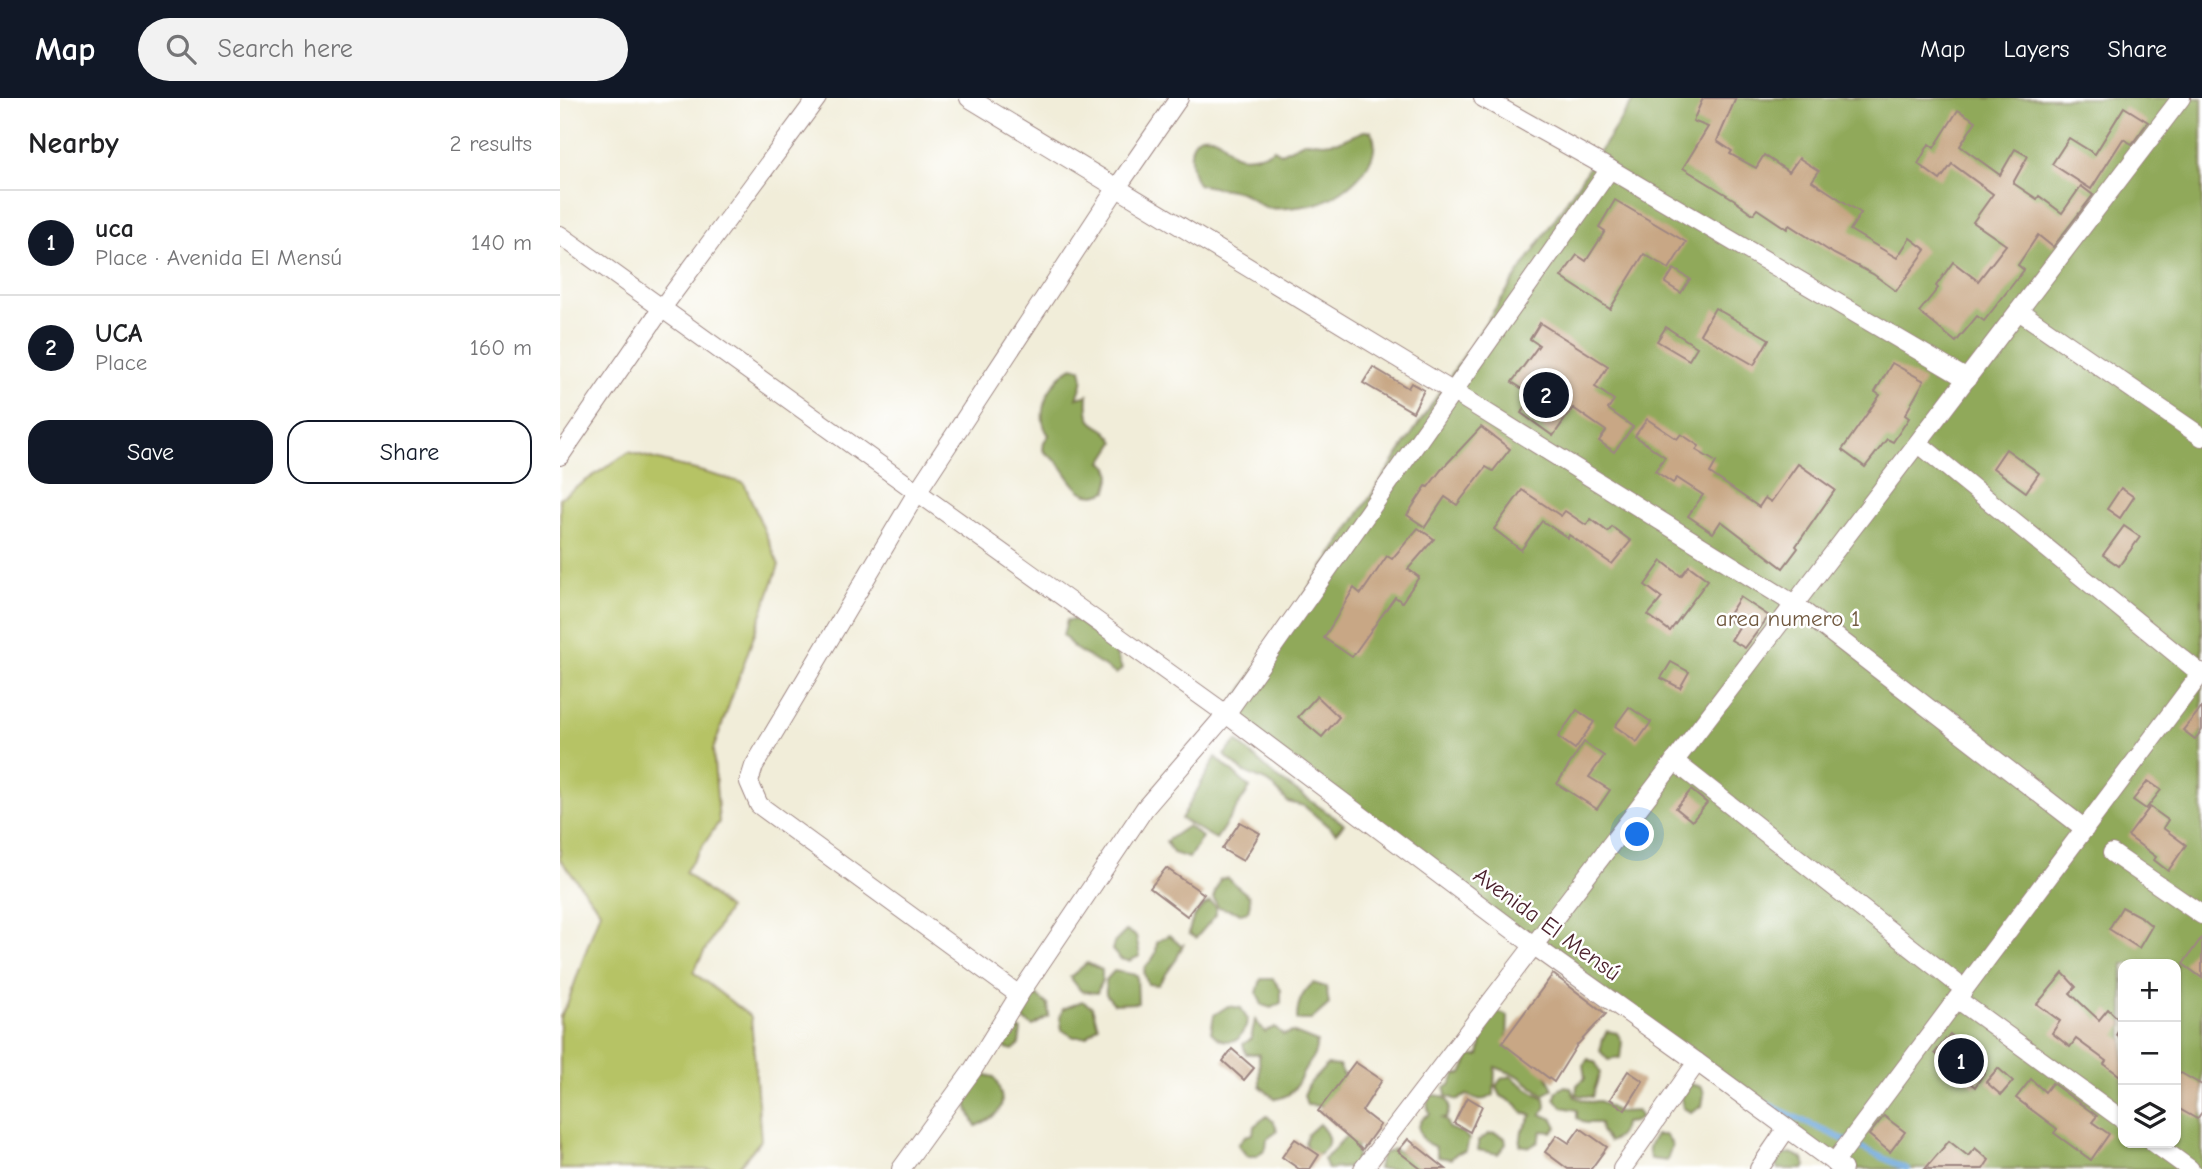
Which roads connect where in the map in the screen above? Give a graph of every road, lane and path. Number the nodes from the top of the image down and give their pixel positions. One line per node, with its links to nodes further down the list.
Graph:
1 (817, 98): 9 (street)
2 (969, 98): 7 (street)
3 (1179, 98): 7 (street)
4 (1483, 98): 6 (street)
5 (2180, 98): 10 (street)
6 (1610, 169): 11 (street); 12 (street)
7 (1116, 189): 12 (street); 16 (street)
8 (560, 235): 9 (street, Avenida El Mensú)
9 (662, 308): 15 (street); 16 (street, Avenida El Mensú)
10 (2019, 311): 11 (street); 13 (street)
11 (1967, 379): 14 (street)
12 (1452, 391): 17 (street); 19 (street)
13 (2202, 438)
14 (1918, 443): 17 (street); 18 (street)
15 (560, 456)
16 (917, 492): 19 (street, Avenida El Mensú); 26 (street)
17 (1794, 604): 20 (street); 21 (street)
18 (2201, 673): 21 (street)
19 (1226, 714): 24 (street, Avenida El Mensú); 26 (street)
20 (1674, 761): 24 (street); 25 (street)
21 (2085, 828): 25 (street)
22 (2112, 853): 23 (street)
23 (2202, 915)
24 (1533, 945): 27 (street, Avenida El Mensú); 33 (street)
25 (1961, 994): 28 (street); 31 (street)
26 (1018, 995): 32 (street)
27 (1697, 1062): 29 (street, Avenida El Mensú); 34 (street)
28 (2118, 1116)
29 (1787, 1128): 31 (street, Avenida El Mensú); 35 (street)
30 (2161, 1148): 36 (street)
31 (1838, 1166)
32 (901, 1169)
33 (1363, 1169)
34 (1622, 1169)
35 (1759, 1169)
36 (2190, 1169)

